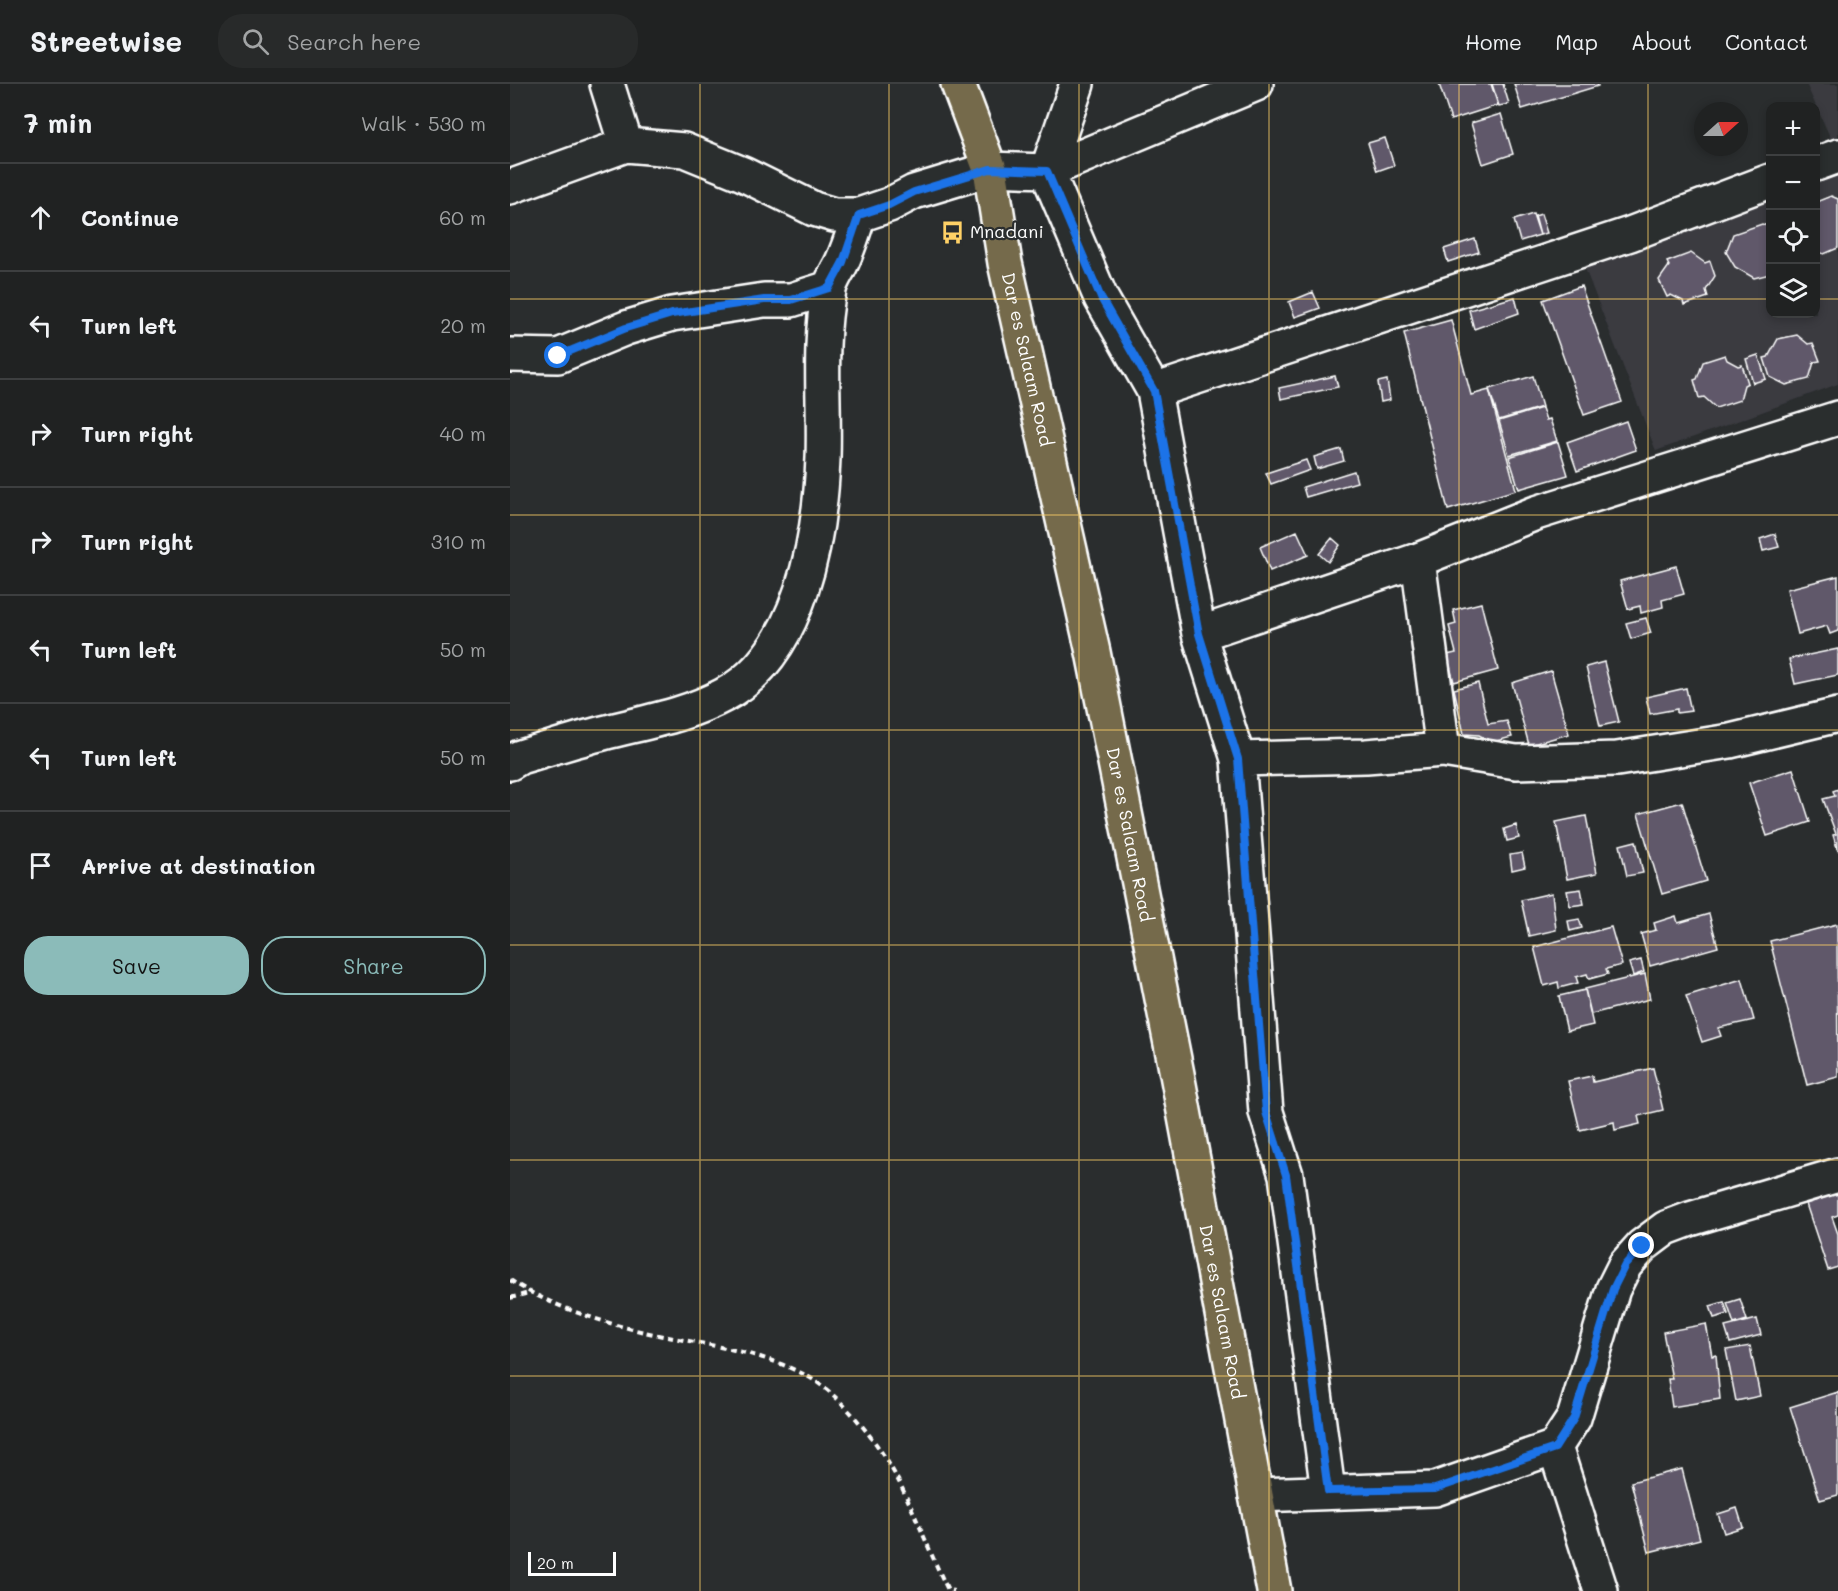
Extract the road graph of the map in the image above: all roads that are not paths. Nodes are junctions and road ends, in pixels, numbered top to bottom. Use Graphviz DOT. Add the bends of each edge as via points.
graph roads {
  1 [pos="607,84"];
  2 [pos="958,84"];
  3 [pos="1077,84"];
  4 [pos="1256,84"];
  5 [pos="626,145"];
  6 [pos="1838,156"];
  7 [pos="1820,162"];
  8 [pos="990,169"];
  9 [pos="1047,171"];
  10 [pos="1766,183"];
  11 [pos="510,187"];
  12 [pos="859,215"];
  13 [pos="829,288"];
  14 [pos="510,355"];
  15 [pos="1154,391"];
  16 [pos="1838,418"];
  17 [pos="1418,560"];
  18 [pos="1199,634"];
  19 [pos="1838,715"];
  20 [pos="1443,750"];
  21 [pos="1238,759"];
  22 [pos="510,763"];
  23 [pos="1838,1176"];
  24 [pos="1555,1448"];
  25 [pos="1328,1491"];
  26 [pos="1256,1495"];
  27 [pos="1274,1591"];
  28 [pos="1601,1591"];
  1 -- 5 [label="street"];
  2 -- 8 [label="highway, Dar es Salaam Road"];
  3 -- 9 [label="street"];
  4 -- 9 [label="street"];
  5 -- 11 [label="street"];
  5 -- 12 [label="street" via="684,150 814,209 834,215"];
  6 -- 7 [label="street"];
  8 -- 9 [label="street"];
  8 -- 12 [label="street" via="914,192"];
  8 -- 26 [label="highway, Dar es Salaam Road" via="1005,263 1093,652"];
  9 -- 15 [label="street" via="1101,298"];
  10 -- 15 [label="street" via="1630,234"];
  12 -- 13 [label="street" via="843,262"];
  13 -- 14 [label="street" via="791,300 764,300 672,314 558,356"];
  13 -- 22 [label="street" via="821,367 823,459 816,533 793,613 765,663 726,694 702,706"];
  15 -- 18 [label="street"];
  16 -- 17 [label="street" via="1536,513"];
  17 -- 18 [label="street"];
  17 -- 20 [label="street"];
  18 -- 21 [label="street"];
  19 -- 20 [label="street" via="1730,741 1617,759 1516,762"];
  20 -- 21 [label="street"];
  21 -- 25 [label="street" via="1266,1112 1286,1175"];
  23 -- 24 [label="street" via="1682,1222 1666,1228 1642,1246 1625,1265 1613,1289 1574,1418"];
  24 -- 25 [label="street" via="1435,1489"];
  24 -- 28 [label="street"];
  25 -- 26 [label="street"];
  26 -- 27 [label="highway, Dar es Salaam Road"];
}
